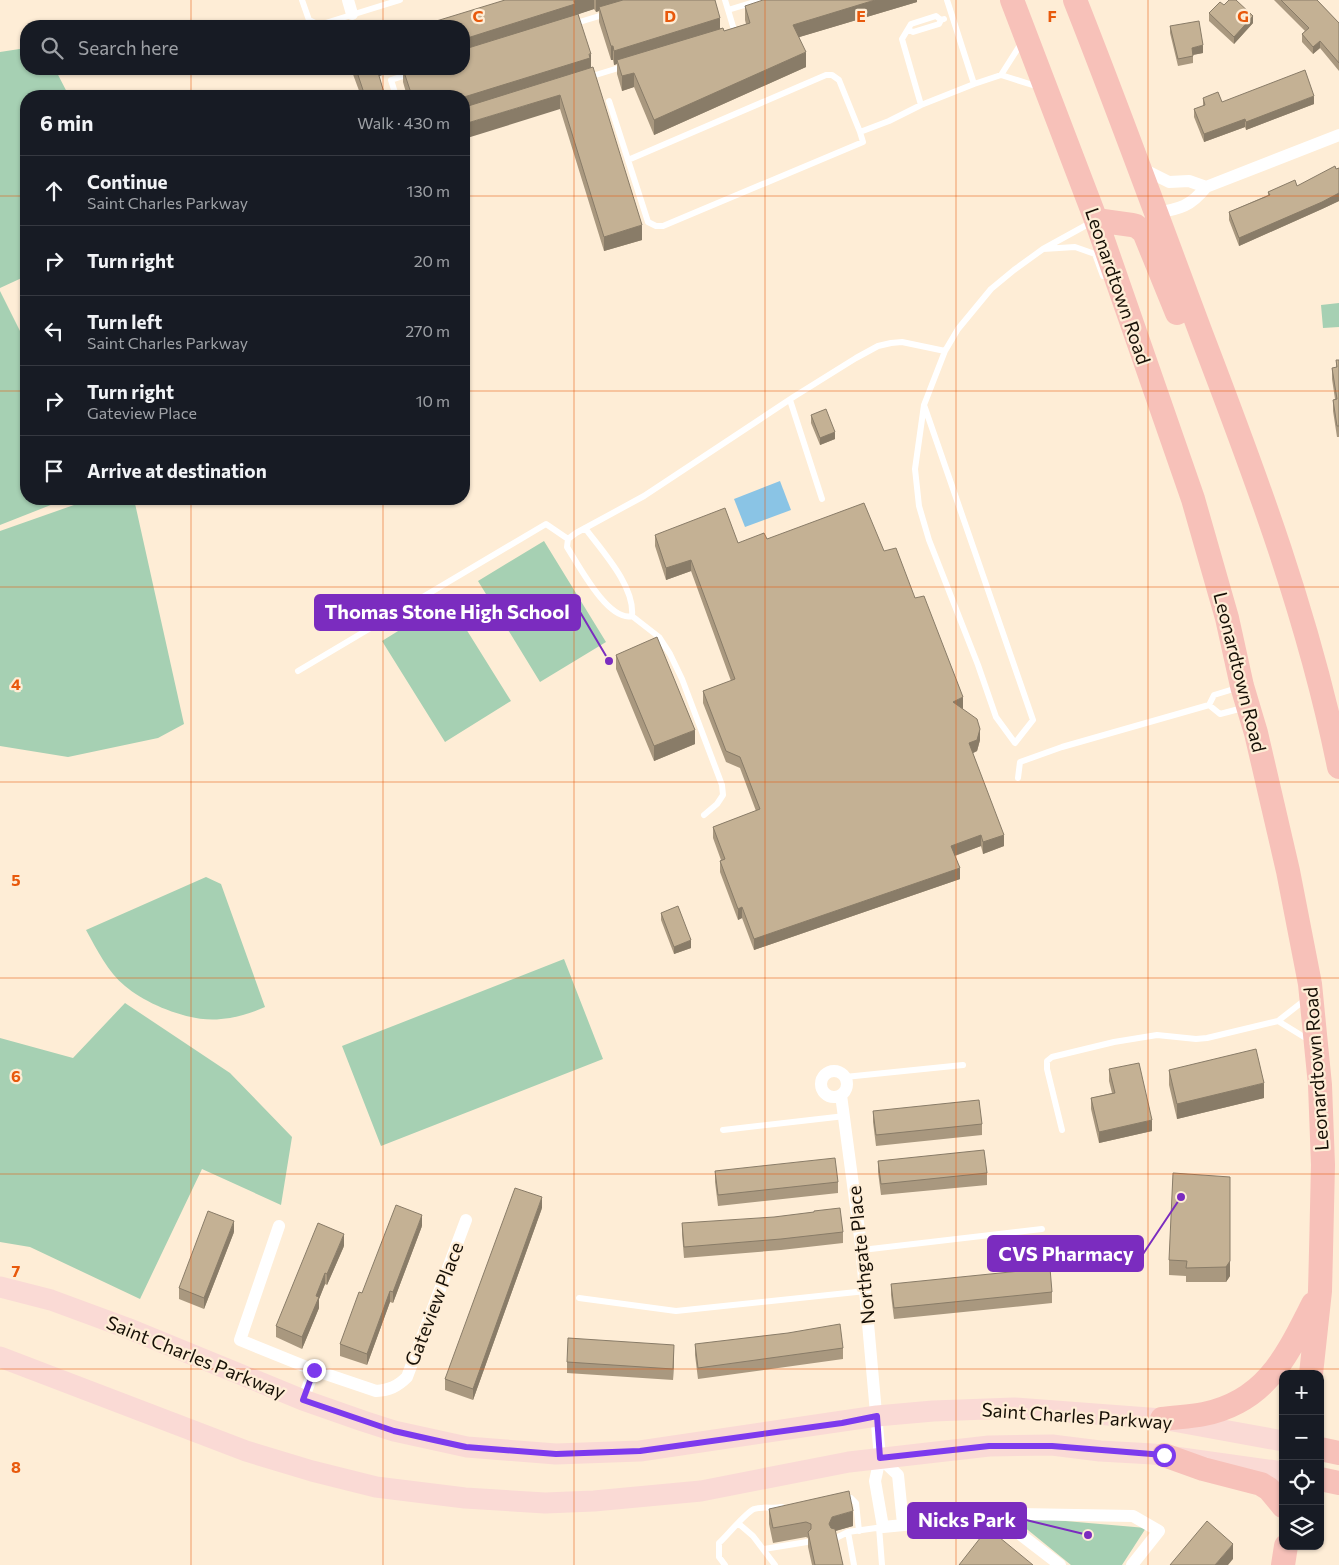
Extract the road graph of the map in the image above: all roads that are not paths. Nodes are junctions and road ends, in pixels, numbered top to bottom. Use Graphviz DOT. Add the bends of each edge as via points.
graph roads {
  1 [pos="302,0"];
  2 [pos="348,0"];
  3 [pos="400,0"];
  4 [pos="725,0"];
  5 [pos="761,0"];
  6 [pos="946,0"];
  7 [pos="1012,0"];
  8 [pos="1075,0"];
  9 [pos="728,10"];
  10 [pos="615,12"];
  11 [pos="352,14"];
  12 [pos="952,17"];
  13 [pos="309,20"];
  14 [pos="332,20"];
  15 [pos="568,26"];
  16 [pos="726,36"];
  17 [pos="1026,36"];
  18 [pos="632,64"];
  19 [pos="408,75"];
  20 [pos="1001,75"];
  21 [pos="585,78"];
  22 [pos="974,84"];
  23 [pos="394,90"];
  24 [pos="1048,97"];
  25 [pos="609,101"];
  26 [pos="921,105"];
  27 [pos="860,132"];
  28 [pos="1339,135"];
  29 [pos="628,160"];
  30 [pos="1140,167"];
  31 [pos="1206,187"];
  32 [pos="1156,214"];
  33 [pos="1096,220"];
  34 [pos="1043,249"];
  35 [pos="1105,281"];
  36 [pos="945,351"];
  37 [pos="1139,371"];
  38 [pos="1156,394"];
  39 [pos="1226,397"];
  40 [pos="790,400"];
  41 [pos="924,405"];
  42 [pos="822,499"];
  43 [pos="585,528"];
  44 [pos="568,539"];
  45 [pos="632,616"];
  46 [pos="298,671"];
  47 [pos="1245,696"];
  48 [pos="1209,705"];
  49 [pos="1339,767"];
  50 [pos="1018,778"];
  51 [pos="704,815"];
  52 [pos="1311,995"];
  53 [pos="1278,1021"];
  54 [pos="1316,1044"];
  55 [pos="963,1065"];
  56 [pos="845,1077"];
  57 [pos="841,1095"];
  58 [pos="845,1116"];
  59 [pos="722,1130"];
  60 [pos="1062,1130"];
  61 [pos="466,1220"];
  62 [pos="279,1226"];
  63 [pos="1042,1229"];
  64 [pos="862,1250"];
  65 [pos="0,1287"];
  66 [pos="866,1291"];
  67 [pos="1320,1291"];
  68 [pos="579,1298"];
  69 [pos="0,1357"];
  70 [pos="314,1370"];
  71 [pos="1311,1370"];
  72 [pos="303,1400"];
  73 [pos="877,1416"];
  74 [pos="1162,1419"];
  75 [pos="1279,1440"];
  76 [pos="1324,1450"];
  77 [pos="1339,1453"];
  78 [pos="1164,1455"];
  79 [pos="880,1458"];
  80 [pos="1279,1471"];
  81 [pos="1324,1480"];
  82 [pos="1339,1483"];
  83 [pos="834,1496"];
  84 [pos="793,1504"];
  85 [pos="1282,1505"];
  86 [pos="1009,1515"];
  87 [pos="738,1524"];
  88 [pos="903,1524"];
  89 [pos="881,1527"];
  90 [pos="859,1531"];
  91 [pos="848,1532"];
  92 [pos="834,1539"];
  93 [pos="807,1542"];
  94 [pos="764,1549"];
  95 [pos="1286,1550"];
  96 [pos="725,1565"];
  97 [pos="776,1565"];
  98 [pos="854,1565"];
  99 [pos="882,1565"];
  100 [pos="1060,1565"];
  101 [pos="1132,1565"];
  102 [pos="1284,1565"];
  1 -- 13 [label="lane"];
  2 -- 11 [label="street"];
  3 -- 11 [label="lane"];
  4 -- 9 [label="lane"];
  5 -- 9 [label="lane"];
  6 -- 12 [label="lane"];
  7 -- 17 [label="highway, Leonardtown Road"];
  8 -- 30 [label="highway"];
  9 -- 16 [label="lane" via="735,33"];
  10 -- 15 [label="lane"];
  11 -- 14 [label="lane"];
  12 -- 22 [label="lane"];
  12 -- 26 [label="lane" via="941,20 936,16 911,24 902,39"];
  17 -- 20 [label="lane"];
  17 -- 24 [label="highway, Leonardtown Road"];
  18 -- 21 [label="lane"];
  19 -- 23 [label="lane" via="391,80"];
  20 -- 22 [label="lane"];
  20 -- 24 [label="lane"];
  22 -- 26 [label="lane"];
  24 -- 32 [label="highway" via="1080,142 1097,190 1110,206"];
  24 -- 33 [label="highway, Leonardtown Road"];
  25 -- 29 [label="lane"];
  26 -- 27 [label="lane"];
  27 -- 29 [label="lane" via="839,80 826,75"];
  27 -- 29 [label="lane" via="863,142 663,226 648,222"];
  28 -- 31 [label="street"];
  30 -- 31 [label="street" via="1169,182 1189,181"];
  30 -- 32 [label="highway"];
  31 -- 32 [label="street" via="1190,203 1177,210"];
  32 -- 39 [label="highway"];
  33 -- 34 [label="lane"];
  33 -- 38 [label="highway, Leonardtown Road"];
  33 -- 39 [label="highway" via="1136,226 1144,232 1200,372"];
  34 -- 35 [label="lane" via="1075,247 1095,254"];
  34 -- 36 [label="lane" via="991,289 958,329"];
  36 -- 40 [label="lane" via="902,342 878,346"];
  36 -- 41 [label="lane"];
  37 -- 38 [label="lane"];
  38 -- 47 [label="highway, Leonardtown Road" via="1193,499 1227,618"];
  39 -- 49 [label="highway" via="1269,514 1306,630"];
  40 -- 42 [label="lane"];
  40 -- 43 [label="lane" via="644,496"];
  41 -- 41 [label="lane" via="915,469 919,506 996,717 1015,743 1033,720"];
  43 -- 44 [label="lane"];
  43 -- 45 [label="lane" via="624,584 631,601"];
  44 -- 45 [label="lane" via="567,547 607,606 620,615"];
  44 -- 46 [label="lane" via="546,524"];
  45 -- 51 [label="lane" via="660,637 670,654 722,785 723,795"];
  47 -- 48 [label="lane" via="1214,695"];
  47 -- 48 [label="lane" via="1220,714"];
  47 -- 52 [label="highway, Leonardtown Road" via="1288,871"];
  48 -- 50 [label="lane" via="1020,762"];
  52 -- 53 [label="lane"];
  52 -- 54 [label="highway, Leonardtown Road"];
  53 -- 54 [label="lane"];
  53 -- 60 [label="lane" via="1207,1038 1156,1035 1052,1057 1047,1061 1047,1069"];
  54 -- 67 [label="highway, Leonardtown Road" via="1323,1164"];
  55 -- 56 [label="lane"];
  56 -- 57 [label="street" via="846,1091"];
  56 -- 57 [label="street" via="835,1071 827,1072 821,1079 820,1088 826,1095 834,1098"];
  57 -- 58 [label="street, Northgate Place"];
  58 -- 59 [label="lane"];
  58 -- 64 [label="street, Northgate Place"];
  61 -- 70 [label="street, Gateview Place" via="407,1377 401,1383 376,1391"];
  62 -- 70 [label="street" via="240,1340"];
  63 -- 64 [label="lane"];
  64 -- 66 [label="street, Northgate Place"];
  65 -- 72 [label="main road, Saint Charles Parkway" via="76,1309"];
  66 -- 68 [label="lane" via="676,1311"];
  66 -- 73 [label="street, Northgate Place"];
  67 -- 71 [label="highway, Leonardtown Road"];
  67 -- 74 [label="highway" via="1289,1352 1255,1390 1224,1408"];
  69 -- 79 [label="main road, Saint Charles Parkway" via="246,1451 312,1471 413,1493 545,1503 594,1500 701,1491"];
  70 -- 72 [label="street"];
  72 -- 73 [label="main road, Saint Charles Parkway" via="394,1431 466,1447 556,1454 640,1451"];
  73 -- 74 [label="main road, Saint Charles Parkway" via="1014,1408"];
  73 -- 79 [label="street, Northgate Place"];
  74 -- 75 [label="main road, Saint Charles Parkway"];
  76 -- 77 [label="highway"];
  78 -- 79 [label="main road, Saint Charles Parkway" via="1052,1446 989,1446"];
  78 -- 80 [label="main road, Saint Charles Parkway"];
  78 -- 85 [label="highway" via="1260,1484 1269,1489"];
  79 -- 88 [label="street" via="898,1475"];
  79 -- 89 [label="street, Northgate Place" via="875,1481"];
  81 -- 82 [label="highway"];
  83 -- 90 [label="lane" via="841,1494 856,1503"];
  84 -- 87 [label="lane" via="753,1510 746,1513"];
  86 -- 88 [label="street"];
  86 -- 100 [label="street" via="1021,1535"];
  86 -- 101 [label="street" via="1133,1516 1159,1531"];
  87 -- 94 [label="lane"];
  87 -- 96 [label="lane" via="719,1544 719,1557"];
  88 -- 89 [label="street"];
  89 -- 90 [label="lane"];
  89 -- 99 [label="lane"];
  90 -- 91 [label="lane"];
  91 -- 92 [label="lane"];
  91 -- 98 [label="lane"];
  93 -- 94 [label="lane"];
  94 -- 97 [label="lane"];
  95 -- 102 [label="highway"];
}
